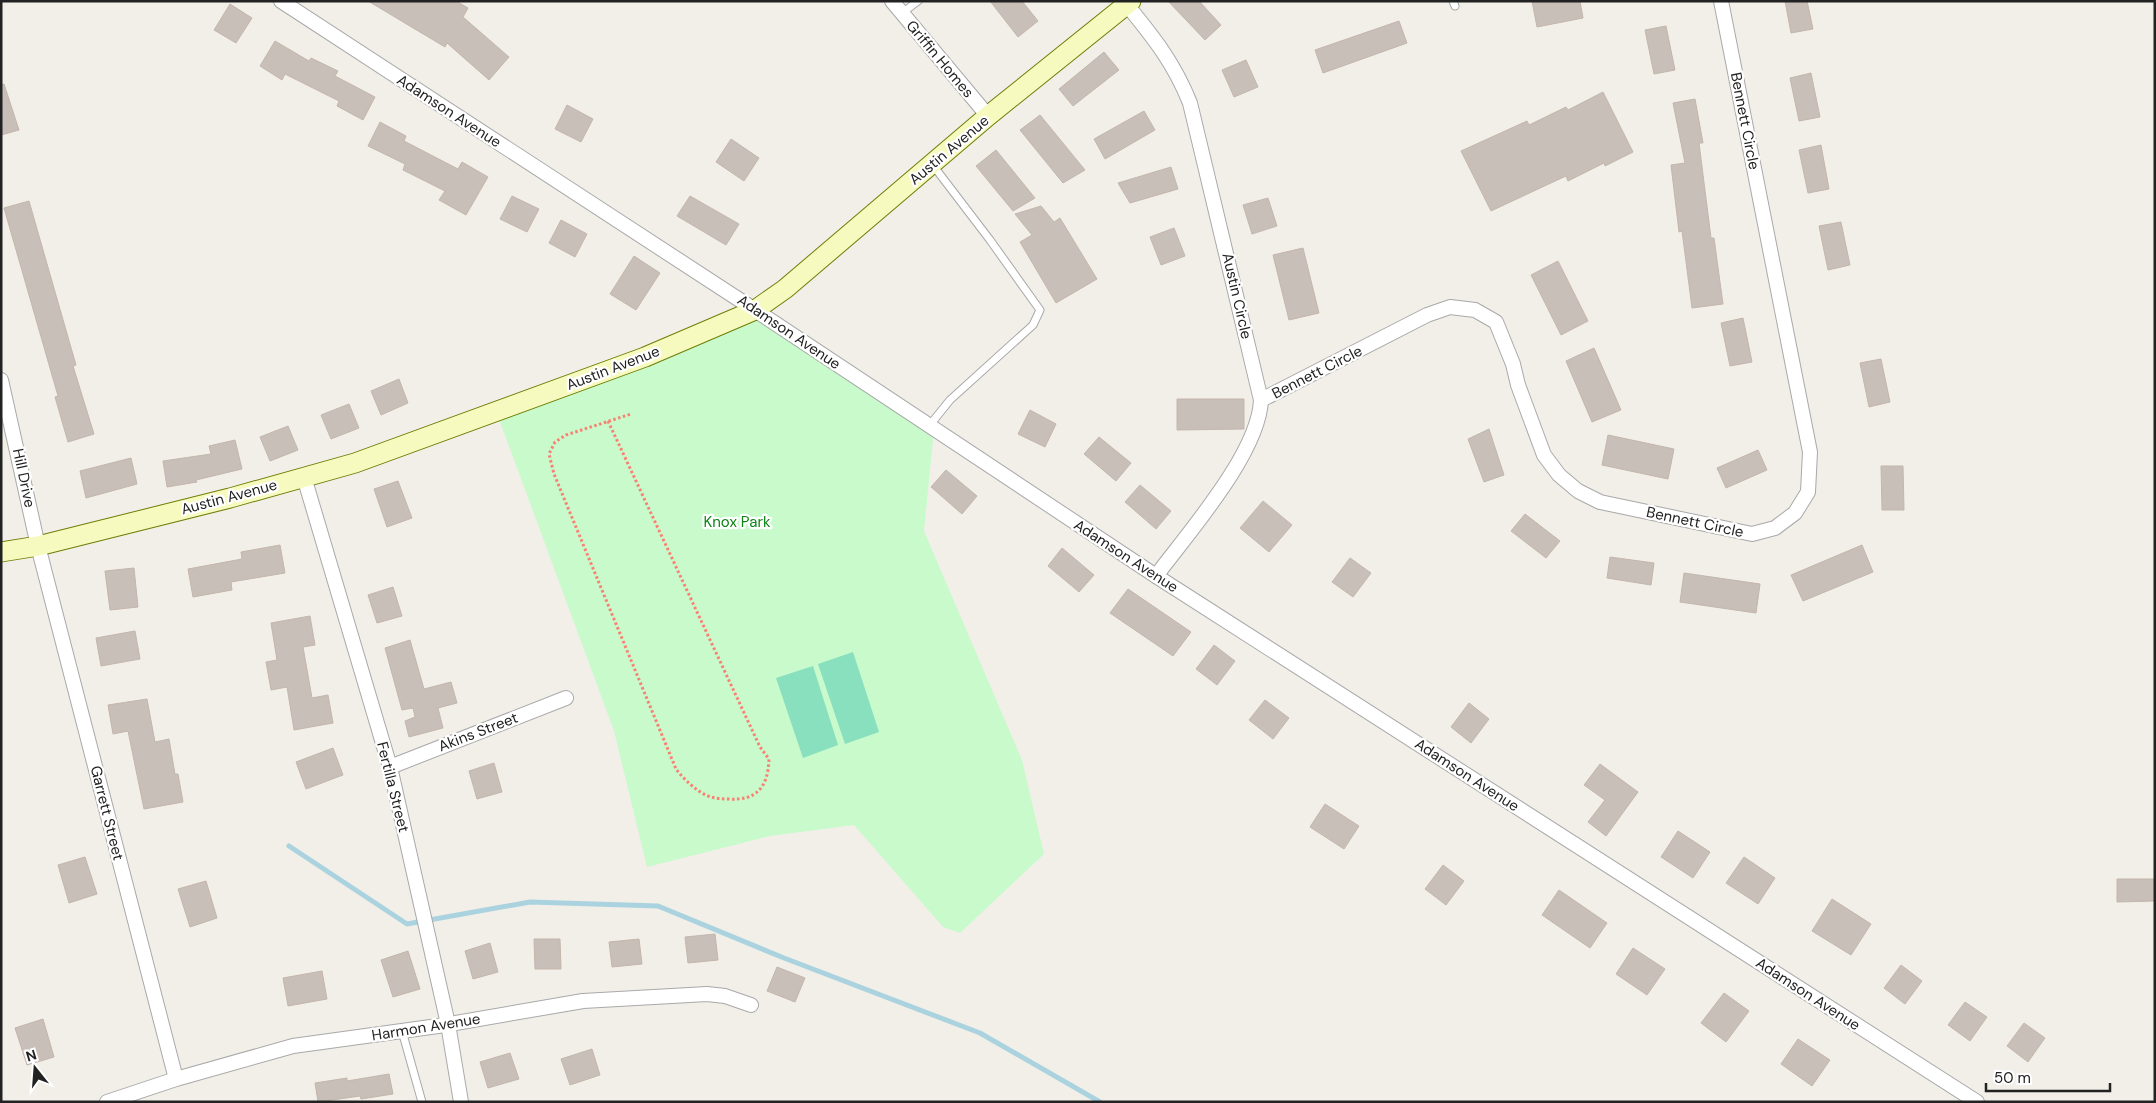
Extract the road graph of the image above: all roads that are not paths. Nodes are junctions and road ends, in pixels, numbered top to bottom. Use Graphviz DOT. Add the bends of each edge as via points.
graph roads {
  1 [pos="281,1"];
  2 [pos="918,1"];
  3 [pos="1721,1"];
  4 [pos="1129,3"];
  5 [pos="895,5"];
  6 [pos="988,116"];
  7 [pos="932,164"];
  8 [pos="755,310"];
  9 [pos="1,380"];
  10 [pos="4,400"];
  11 [pos="1262,400"];
  12 [pos="930,426"];
  13 [pos="304,477"];
  14 [pos="38,546"];
  15 [pos="1,552"];
  16 [pos="1156,576"];
  17 [pos="566,698"];
  18 [pos="390,767"];
  19 [pos="750,1005"];
  20 [pos="448,1024"];
  21 [pos="402,1031"];
  22 [pos="176,1079"];
  23 [pos="107,1102"];
  24 [pos="422,1102"];
  25 [pos="461,1102"];
  26 [pos="1977,1102"];
  1 -- 8 [label="street, Adamson Avenue"];
  2 -- 5 [label="lane"];
  3 -- 11 [label="street, Bennett Circle" via="1810,452 1808,492 1795,513 1776,528 1752,534 1600,502 1578,491 1559,475 1544,455 1496,322 1475,310 1450,307 1427,315"];
  4 -- 6 [label="street, Austin Avenue"];
  4 -- 11 [label="street, Austin Circle" via="1160,45 1181,80 1190,104"];
  5 -- 6 [label="street, Griffin Homes"];
  6 -- 7 [label="street, Austin Avenue"];
  7 -- 8 [label="street, Austin Avenue" via="785,289"];
  7 -- 12 [label="lane" via="1040,310 1032,325 950,400"];
  8 -- 12 [label="street, Adamson Avenue"];
  8 -- 13 [label="street, Austin Avenue" via="645,358 355,463"];
  9 -- 10 [label="street, Hill Drive"];
  10 -- 14 [label="street, Hill Drive"];
  11 -- 16 [label="street, Austin Circle" via="1261,412 1237,468"];
  12 -- 16 [label="street, Adamson Avenue"];
  13 -- 14 [label="street, Austin Avenue"];
  13 -- 18 [label="street, Fertilla Street"];
  14 -- 15 [label="street, Austin Avenue"];
  14 -- 22 [label="street, Garrett Street"];
  16 -- 26 [label="street, Adamson Avenue"];
  17 -- 18 [label="street, Akins Street"];
  18 -- 20 [label="street, Fertilla Street"];
  19 -- 20 [label="street, Harmon Avenue" via="726,996 707,994 584,1001"];
  20 -- 21 [label="street, Harmon Avenue"];
  20 -- 25 [label="street, Fertilla Street"];
  21 -- 22 [label="street, Harmon Avenue" via="293,1046"];
  21 -- 24 [label="lane"];
  22 -- 23 [label="street, Harmon Avenue"];
}
